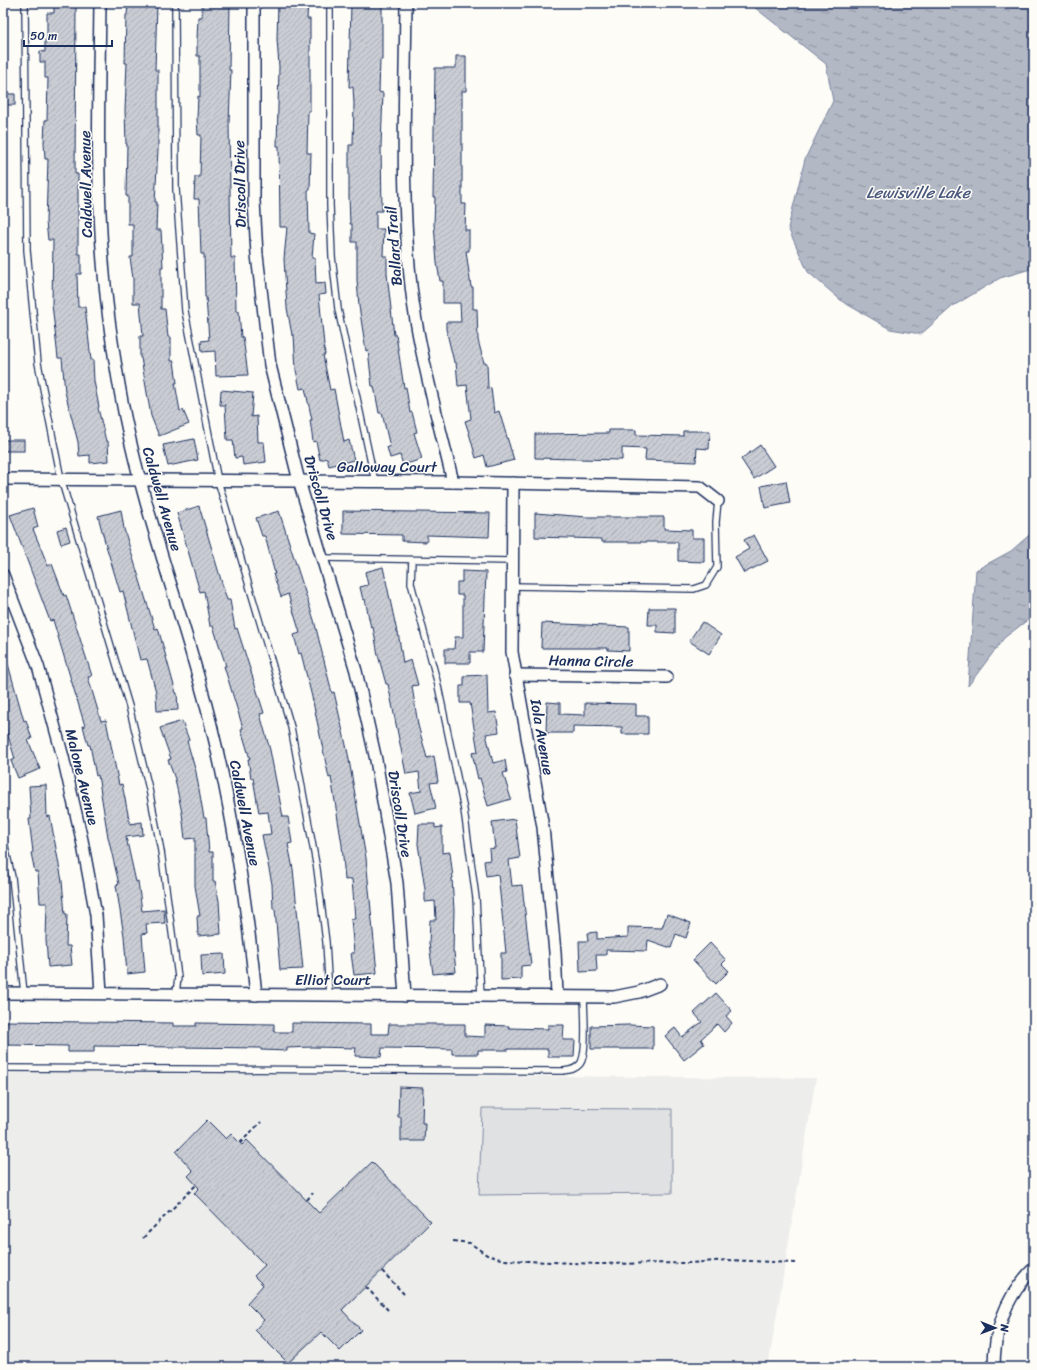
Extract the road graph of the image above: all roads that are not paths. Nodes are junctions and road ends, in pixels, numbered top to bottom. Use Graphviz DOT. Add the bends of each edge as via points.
graph roads {
  1 [pos="25,3"];
  2 [pos="100,3"];
  3 [pos="175,3"];
  4 [pos="254,3"];
  5 [pos="330,3"];
  6 [pos="406,3"];
  7 [pos="3,479"];
  8 [pos="61,479"];
  9 [pos="140,480"];
  10 [pos="218,481"];
  11 [pos="299,481"];
  12 [pos="375,482"];
  13 [pos="453,482"];
  14 [pos="513,483"];
  15 [pos="718,501"];
  16 [pos="323,558"];
  17 [pos="412,560"];
  18 [pos="512,561"];
  19 [pos="3,575"];
  20 [pos="511,586"];
  21 [pos="515,675"];
  22 [pos="667,677"];
  23 [pos="3,838"];
  24 [pos="660,984"];
  25 [pos="3,993"];
  26 [pos="24,993"];
  27 [pos="101,993"];
  28 [pos="176,994"];
  29 [pos="256,994"];
  30 [pos="329,995"];
  31 [pos="557,995"];
  32 [pos="405,996"];
  33 [pos="481,996"];
  34 [pos="584,996"];
  35 [pos="3,1068"];
  36 [pos="1034,1268"];
  37 [pos="994,1367"];
  1 -- 8 [label="lane" via="27,250 38,363"];
  2 -- 9 [label="street, Caldwell Avenue" via="99,118 103,260 111,339 125,418"];
  3 -- 10 [label="lane" via="176,189 185,311"];
  4 -- 11 [label="street, Driscoll Drive" via="254,201 258,262 270,365"];
  5 -- 12 [label="lane" via="332,256 338,309"];
  6 -- 13 [label="street, Ballard Trail" via="406,185 413,302 424,364"];
  7 -- 8 [label="street, Galloway Court"];
  8 -- 9 [label="street, Galloway Court"];
  8 -- 28 [label="lane" via="129,706 149,788 161,851 178,977"];
  9 -- 10 [label="street, Galloway Court"];
  9 -- 29 [label="street, Caldwell Avenue" via="198,678 228,796 248,917"];
  10 -- 11 [label="street, Galloway Court"];
  10 -- 30 [label="lane" via="291,727 318,869"];
  11 -- 12 [label="street, Galloway Court"];
  11 -- 16 [label="street, Driscoll Drive"];
  12 -- 13 [label="street, Galloway Court"];
  13 -- 14 [label="street, Galloway Court"];
  14 -- 15 [label="street, Galloway Court" via="700,487"];
  14 -- 18 [label="street, Iola Avenue"];
  15 -- 20 [label="lane" via="716,567 706,585 694,589"];
  16 -- 17 [label="lane"];
  16 -- 32 [label="street, Driscoll Drive" via="356,670 376,760 397,883"];
  17 -- 18 [label="lane"];
  17 -- 33 [label="lane" via="411,583 437,681 464,810 476,898"];
  18 -- 20 [label="street, Iola Avenue"];
  19 -- 27 [label="street, Malone Avenue" via="38,666 63,757 96,915"];
  20 -- 21 [label="street, Iola Avenue"];
  21 -- 22 [label="street, Hanna Circle"];
  21 -- 31 [label="street, Iola Avenue" via="543,827"];
  23 -- 26 [label="lane" via="12,877"];
  24 -- 34 [label="street, Elliot Court" via="639,992 614,996"];
  25 -- 26 [label="street, Elliot Court"];
  26 -- 27 [label="street, Elliot Court"];
  27 -- 28 [label="street, Elliot Court"];
  28 -- 29 [label="street, Elliot Court"];
  29 -- 30 [label="street, Elliot Court"];
  30 -- 32 [label="street, Elliot Court"];
  31 -- 33 [label="street, Elliot Court"];
  31 -- 34 [label="street, Elliot Court"];
  32 -- 33 [label="street, Elliot Court"];
  34 -- 35 [label="lane" via="583,1054 580,1064 575,1069 563,1071"];
  36 -- 37 [label="street" via="1012,1294 1001,1317 994,1352"];
}
